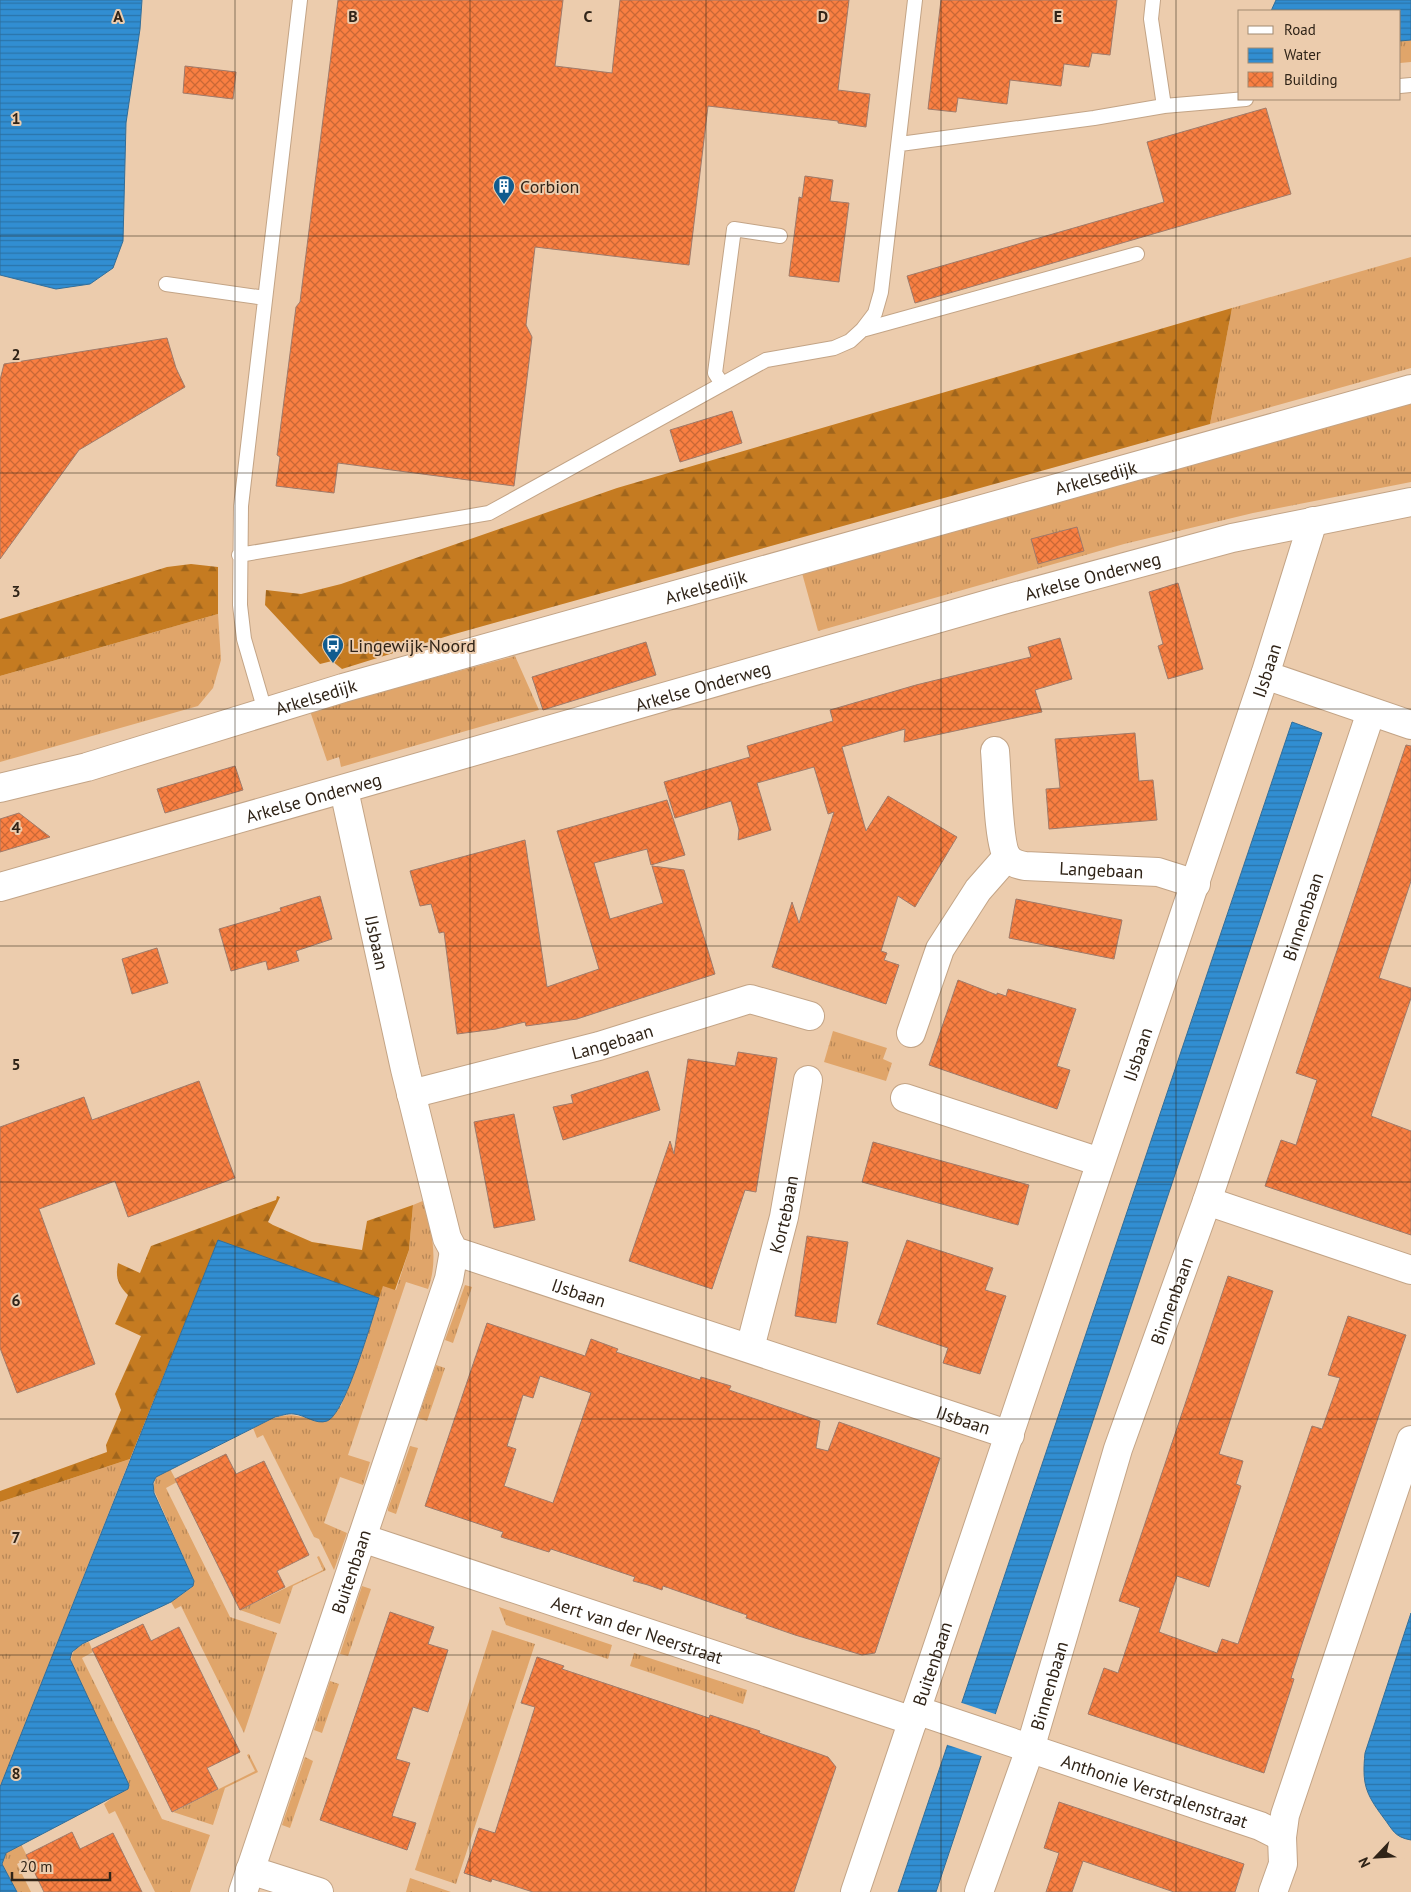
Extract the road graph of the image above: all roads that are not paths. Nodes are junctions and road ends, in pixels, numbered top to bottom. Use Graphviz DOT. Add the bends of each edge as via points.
graph roads {
  1 [pos="300,0"];
  2 [pos="915,0"];
  3 [pos="1153,0"];
  4 [pos="1238,100"];
  5 [pos="1164,106"];
  6 [pos="900,144"];
  7 [pos="780,236"];
  8 [pos="1137,254"];
  9 [pos="166,284"];
  10 [pos="265,298"];
  11 [pos="862,330"];
  12 [pos="722,384"];
  13 [pos="1411,389"];
  14 [pos="1411,502"];
  15 [pos="1313,521"];
  16 [pos="239,555"];
  17 [pos="1265,675"];
  18 [pos="265,711"];
  19 [pos="1370,712"];
  20 [pos="1411,725"];
  21 [pos="995,751"];
  22 [pos="0,788"];
  23 [pos="344,790"];
  24 [pos="1007,857"];
  25 [pos="1196,884"];
  26 [pos="0,887"];
  27 [pos="810,1016"];
  28 [pos="911,1033"];
  29 [pos="808,1080"];
  30 [pos="411,1094"];
  31 [pos="905,1098"];
  32 [pos="1100,1162"];
  33 [pos="1207,1201"];
  34 [pos="454,1251"];
  35 [pos="1411,1270"];
  36 [pos="750,1348"];
  37 [pos="1010,1435"];
  38 [pos="1411,1440"];
  39 [pos="362,1538"];
  40 [pos="915,1716"];
  41 [pos="1000,1737"];
  42 [pos="1030,1748"];
  43 [pos="1282,1838"];
  44 [pos="246,1881"];
  45 [pos="319,1892"];
  46 [pos="856,1892"];
  47 [pos="979,1892"];
  48 [pos="1273,1892"];
  1 -- 10 [label="lane"];
  2 -- 6 [label="lane"];
  3 -- 5 [label="lane" via="1151,19"];
  4 -- 5 [label="lane"];
  5 -- 6 [label="lane"];
  6 -- 11 [label="lane" via="881,292 875,313"];
  7 -- 12 [label="lane" via="734,229 715,372"];
  8 -- 11 [label="lane"];
  9 -- 10 [label="lane"];
  10 -- 16 [label="lane" via="241,506"];
  11 -- 12 [label="lane" via="850,341 834,348 766,360"];
  12 -- 16 [label="lane" via="488,513"];
  13 -- 18 [label="street, Arkelsedijk"];
  14 -- 15 [label="street, Arkelse Onderweg"];
  15 -- 17 [label="street, IJsbaan"];
  15 -- 23 [label="street, Arkelse Onderweg" via="1232,538 999,601"];
  16 -- 18 [label="lane" via="244,640"];
  17 -- 19 [label="street"];
  17 -- 25 [label="street, IJsbaan"];
  18 -- 22 [label="street, Arkelsedijk" via="87,767"];
  19 -- 20 [label="street"];
  19 -- 33 [label="street, Binnenbaan"];
  21 -- 24 [label="street" via="1002,839"];
  23 -- 26 [label="street, Arkelse Onderweg"];
  23 -- 30 [label="street, IJsbaan"];
  24 -- 25 [label="street, Langebaan" via="1025,866 1158,872"];
  24 -- 28 [label="street" via="978,890 944,942"];
  25 -- 32 [label="street, IJsbaan"];
  27 -- 30 [label="street, Langebaan" via="750,999 599,1046"];
  29 -- 36 [label="street, Kortebaan" via="784,1216"];
  30 -- 34 [label="street, IJsbaan" via="447,1238"];
  31 -- 32 [label="street"];
  32 -- 37 [label="street, IJsbaan"];
  33 -- 35 [label="street"];
  33 -- 42 [label="street, Binnenbaan" via="1118,1449"];
  34 -- 36 [label="street, IJsbaan"];
  34 -- 39 [label="street, Buitenbaan" via="449,1279"];
  36 -- 37 [label="street, IJsbaan"];
  37 -- 40 [label="street, Buitenbaan"];
  38 -- 43 [label="street" via="1287,1807"];
  39 -- 40 [label="street, Aert van der Neerstraat"];
  39 -- 44 [label="street, Buitenbaan"];
  40 -- 41 [label="street, Aert van der Neerstraat" via="944,1718"];
  40 -- 46 [label="street, Buitenbaan"];
  41 -- 42 [label="street, Anthonie Verstralenstraat"];
  42 -- 43 [label="street, Anthonie Verstralenstraat" via="1260,1826"];
  42 -- 47 [label="street, Binnenbaan"];
  43 -- 48 [label="street" via="1283,1864"];
  44 -- 45 [label="street"];
}
